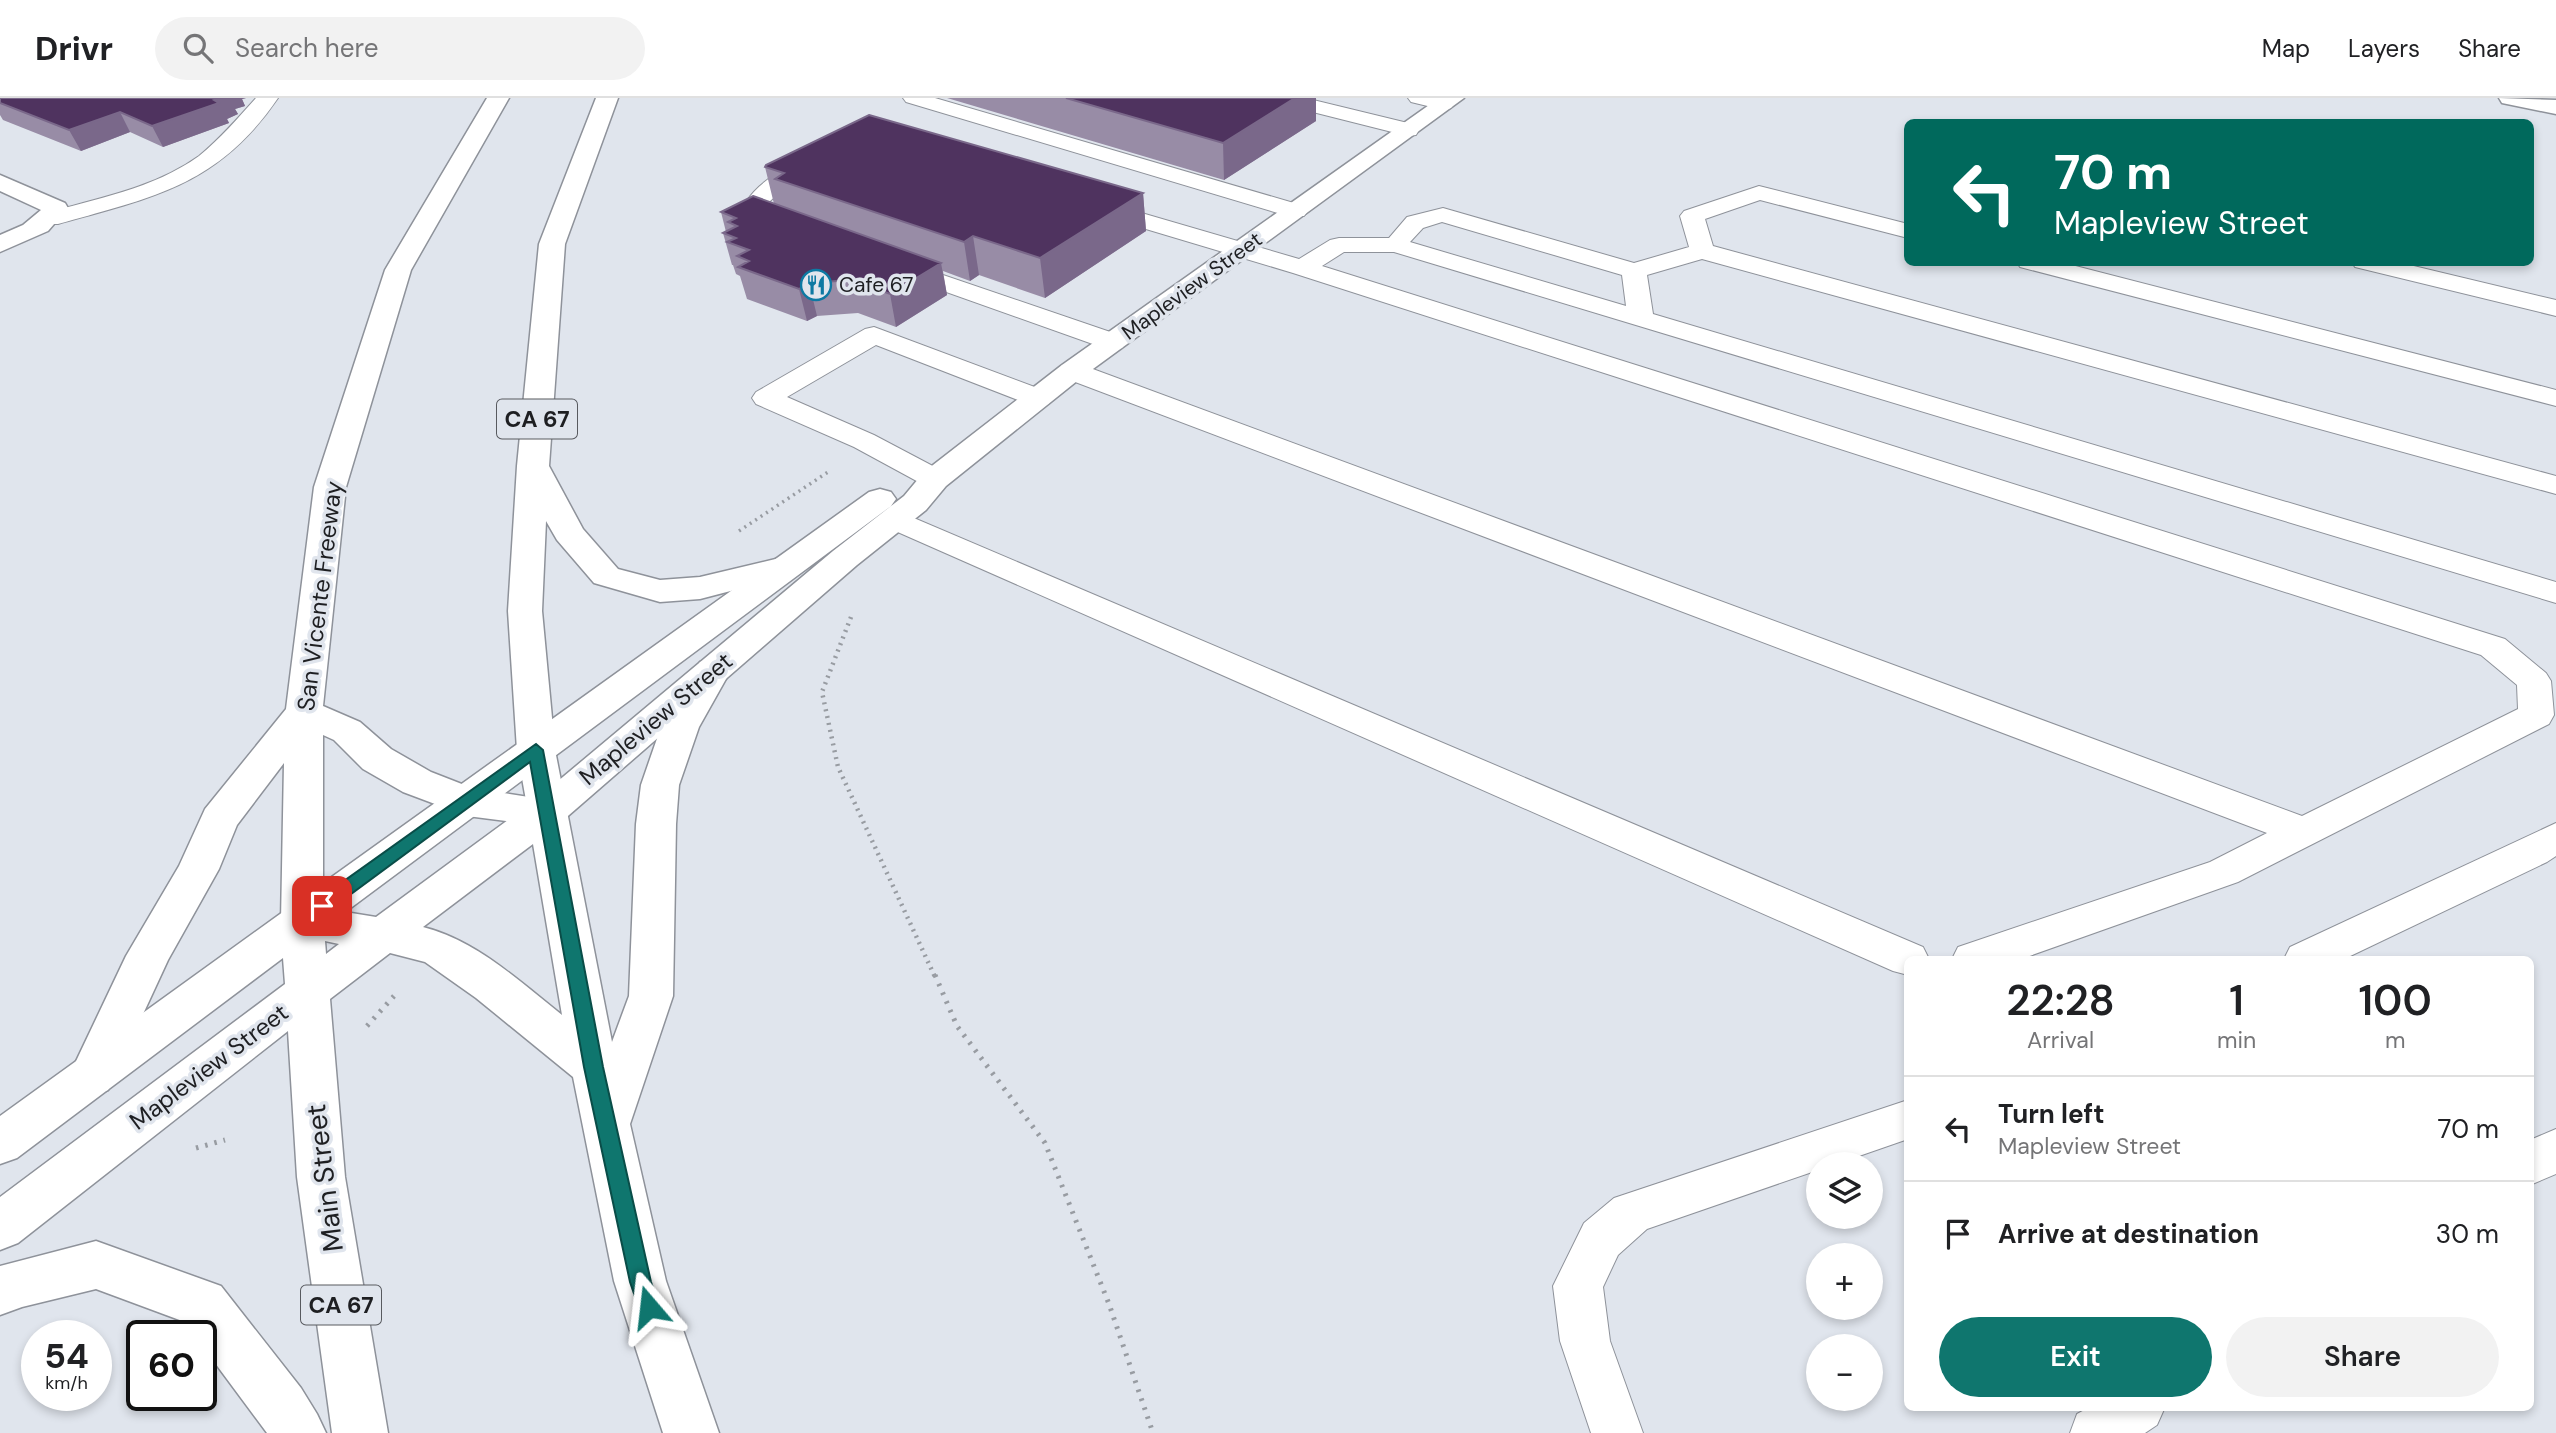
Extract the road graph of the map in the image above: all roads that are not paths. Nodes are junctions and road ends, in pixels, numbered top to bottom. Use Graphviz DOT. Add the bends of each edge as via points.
graph roads {
  1 [pos="268,98"];
  2 [pos="498,98"];
  3 [pos="607,98"];
  4 [pos="913,98"];
  5 [pos="1280,98"];
  6 [pos="1418,98"];
  7 [pos="2510,98"];
  8 [pos="1448,101"];
  9 [pos="2556,107"];
  10 [pos="1408,130"];
  11 [pos="832,156"];
  12 [pos="0,182"];
  13 [pos="1073,200"];
  14 [pos="1296,211"];
  15 [pos="50,219"];
  16 [pos="1904,230"];
  17 [pos="814,237"];
  18 [pos="0,244"];
  19 [pos="1396,245"];
  20 [pos="1242,250"];
  21 [pos="1702,251"];
  22 [pos="879,260"];
  23 [pos="2044,266"];
  24 [pos="2381,266"];
  25 [pos="1302,268"];
  26 [pos="1633,271"];
  27 [pos="2556,308"];
  28 [pos="1641,318"];
  29 [pos="1113,342"];
  30 [pos="1072,371"];
  31 [pos="1038,398"];
  32 [pos="2556,398"];
  33 [pos="533,466"];
  34 [pos="935,479"];
  35 [pos="2556,485"];
  36 [pos="895,519"];
  37 [pos="788,566"];
  38 [pos="2556,593"];
  39 [pos="713,670"];
  40 [pos="304,712"];
  41 [pos="536,750"];
  42 [pos="467,802"];
  43 [pos="547,811"];
  44 [pos="2304,832"];
  45 [pos="2556,837"];
  46 [pos="302,921"];
  47 [pos="385,935"];
  48 [pos="1982,956"];
  49 [pos="2311,956"];
  50 [pos="1904,958"];
  51 [pos="307,992"];
  52 [pos="594,1067"];
  53 [pos="92,1076"];
  54 [pos="1904,1120"];
  55 [pos="607,1123"];
  56 [pos="10,1132"];
  57 [pos="2556,1149"];
  58 [pos="2534,1163"];
  59 [pos="0,1227"];
  60 [pos="0,1290"];
  61 [pos="2132,1411"];
  62 [pos="298,1433"];
  63 [pos="360,1433"];
  64 [pos="691,1433"];
  65 [pos="1616,1433"];
  66 [pos="2096,1433"];
  1 -- 15 [label="lane" via="207,161 188,172 156,187"];
  2 -- 40 [label="main road, San Vicente Freeway / CA 67" via="398,270 330,487"];
  3 -- 33 [label="main road, CA 67" via="552,244"];
  4 -- 14 [label="lane"];
  5 -- 10 [label="lane"];
  6 -- 8 [label="lane"];
  7 -- 9 [label="main road"];
  8 -- 10 [label="main road, Mapleview Street"];
  10 -- 14 [label="main road, Mapleview Street"];
  11 -- 17 [label="lane" via="764,190 758,199 763,217"];
  12 -- 15 [label="main road" via="56,208"];
  13 -- 20 [label="lane"];
  14 -- 20 [label="main road, Mapleview Street"];
  15 -- 18 [label="main road"];
  16 -- 21 [label="lane" via="1759,193 1692,216"];
  19 -- 25 [label="lane" via="1339,245"];
  19 -- 26 [label="lane" via="1410,224 1443,215"];
  19 -- 28 [label="lane"];
  20 -- 25 [label="lane"];
  20 -- 29 [label="main road, Mapleview Street"];
  21 -- 26 [label="lane"];
  21 -- 35 [label="lane"];
  22 -- 29 [label="lane"];
  23 -- 32 [label="lane"];
  24 -- 27 [label="lane"];
  25 -- 44 [label="lane" via="2493,647 2534,681 2536,715"];
  26 -- 28 [label="lane"];
  28 -- 38 [label="lane"];
  29 -- 30 [label="main road, Mapleview Street"];
  30 -- 31 [label="main road, Mapleview Street"];
  30 -- 44 [label="lane"];
  31 -- 34 [label="main road, Mapleview Street"];
  31 -- 34 [label="lane" via="874,335 766,398"];
  33 -- 37 [label="main road" via="569,533 606,576 660,591 700,587"];
  33 -- 41 [label="main road, CA 67" via="524,611"];
  34 -- 36 [label="main road, Mapleview Street"];
  34 -- 37 [label="main road, Mapleview Street" via="883,497"];
  36 -- 39 [label="main road, Mapleview Street"];
  36 -- 50 [label="lane"];
  37 -- 41 [label="main road, Mapleview Street"];
  39 -- 43 [label="main road, Mapleview Street"];
  39 -- 55 [label="main road" via="680,727 660,785 652,996"];
  40 -- 42 [label="main road" via="347,731 377,760"];
  40 -- 46 [label="main road, San Vicente Freeway / CA 67"];
  40 -- 53 [label="main road" via="219,819"];
  41 -- 42 [label="main road, Mapleview Street"];
  41 -- 43 [label="main road, CA 67"];
  42 -- 43 [label="main road"];
  42 -- 46 [label="main road, Mapleview Street"];
  43 -- 47 [label="main road, Mapleview Street"];
  43 -- 52 [label="main road, CA 67"];
  44 -- 48 [label="lane" via="2224,872"];
  45 -- 49 [label="lane"];
  46 -- 47 [label="main road"];
  46 -- 51 [label="main road, Main Street / CA 67"];
  46 -- 53 [label="main road, Mapleview Street"];
  47 -- 51 [label="main road, Mapleview Street"];
  47 -- 52 [label="main road" via="438,948 453,957"];
  51 -- 59 [label="main road, Mapleview Street"];
  51 -- 63 [label="main road, Main Street / CA 67" via="321,1177"];
  52 -- 55 [label="main road, CA 67"];
  53 -- 56 [label="main road, Mapleview Street"];
  54 -- 65 [label="lane" via="1631,1213 1601,1239 1578,1286 1585,1341"];
  55 -- 64 [label="main road, CA 67" via="640,1282"];
  57 -- 58 [label="lane"];
  60 -- 62 [label="main road" via="96,1265 203,1304"];
  61 -- 66 [label="lane"];
}
